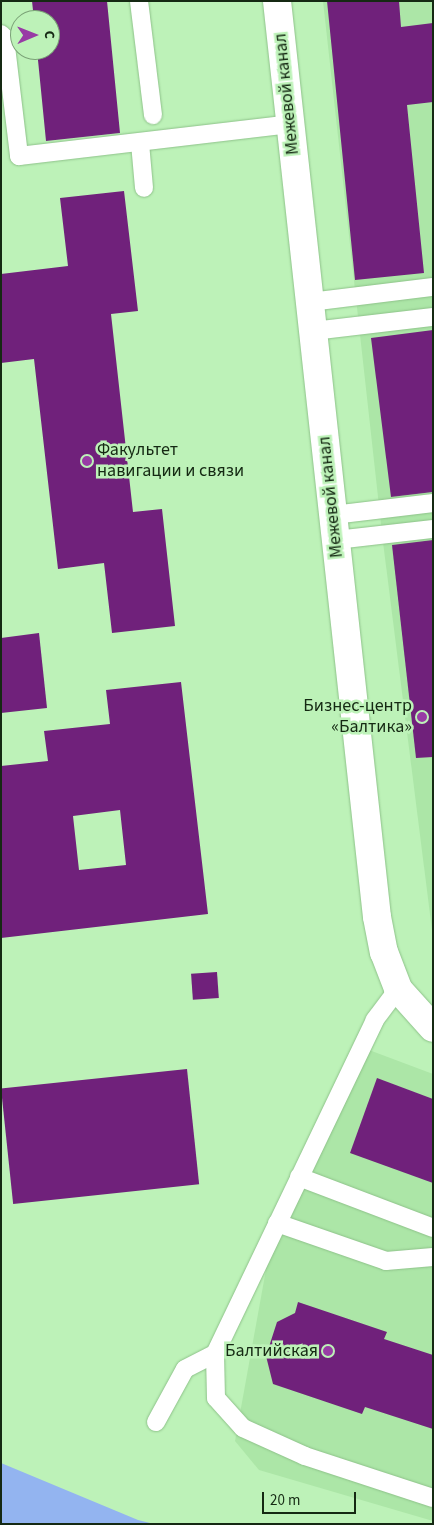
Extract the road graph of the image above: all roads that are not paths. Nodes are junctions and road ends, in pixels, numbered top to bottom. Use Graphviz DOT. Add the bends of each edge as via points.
graph roads {
  1 [pos="139,1"];
  2 [pos="277,1"];
  3 [pos="1,34"];
  4 [pos="153,115"];
  5 [pos="290,124"];
  6 [pos="140,143"];
  7 [pos="144,188"];
  8 [pos="433,287"];
  9 [pos="310,302"];
  10 [pos="433,317"];
  11 [pos="313,331"];
  12 [pos="433,503"];
  13 [pos="334,528"];
  14 [pos="433,529"];
  15 [pos="398,989"];
  16 [pos="433,1028"];
  17 [pos="299,1177"];
  18 [pos="277,1223"];
  19 [pos="433,1228"];
  20 [pos="433,1257"];
  21 [pos="214,1354"];
  22 [pos="156,1422"];
  23 [pos="433,1498"];
  1 -- 4 [label="lane"];
  2 -- 5 [label="street, Межевой канал"];
  3 -- 6 [label="lane" via="5,38 19,156"];
  5 -- 6 [label="lane"];
  5 -- 9 [label="street, Межевой канал"];
  6 -- 7 [label="lane"];
  8 -- 9 [label="lane"];
  9 -- 11 [label="street, Межевой канал"];
  10 -- 11 [label="lane"];
  11 -- 13 [label="street, Межевой канал"];
  12 -- 13 [label="lane"];
  13 -- 14 [label="lane"];
  13 -- 15 [label="street, Межевой канал" via="378,917 384,952"];
  15 -- 16 [label="street"];
  15 -- 17 [label="lane" via="375,1020"];
  17 -- 18 [label="lane"];
  17 -- 19 [label="lane"];
  18 -- 20 [label="lane" via="386,1261"];
  18 -- 21 [label="lane"];
  21 -- 22 [label="lane" via="185,1369"];
  21 -- 23 [label="lane" via="216,1398 243,1428 305,1456"];
}
